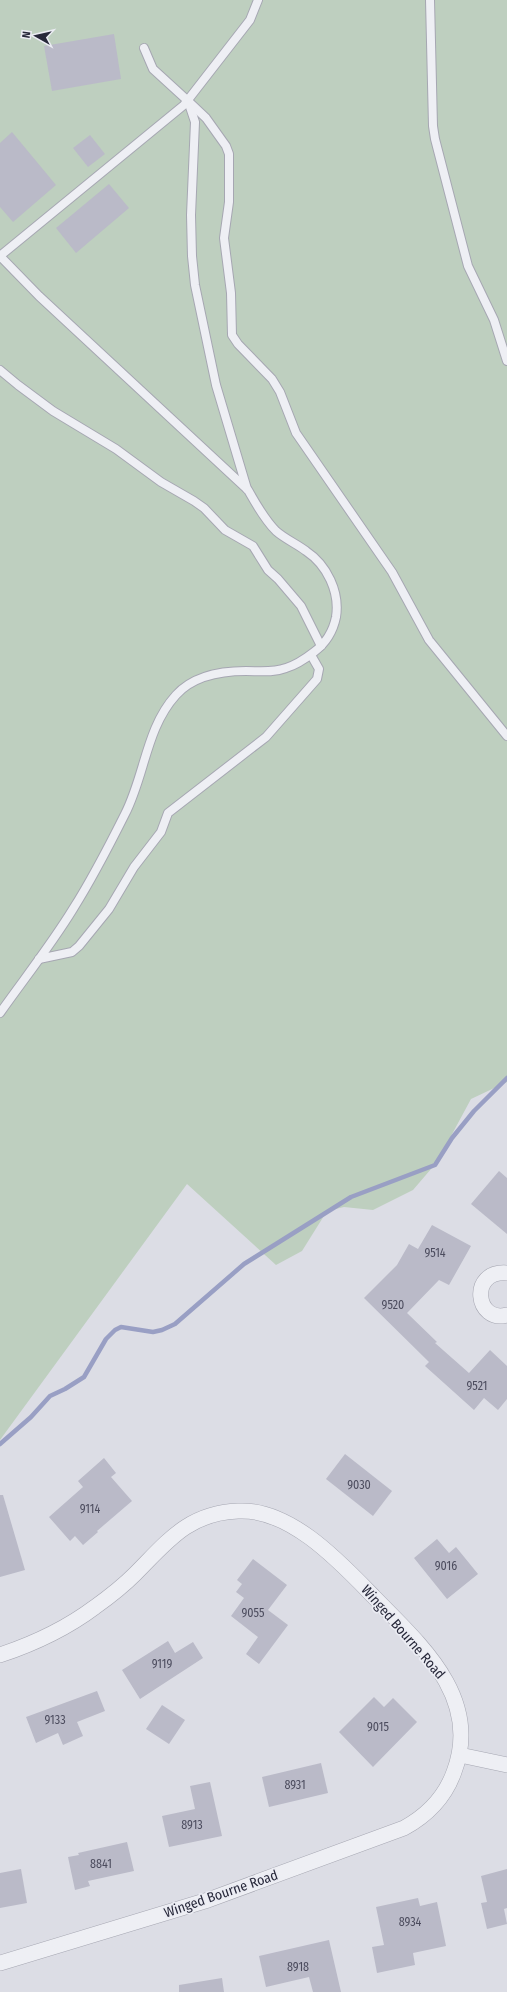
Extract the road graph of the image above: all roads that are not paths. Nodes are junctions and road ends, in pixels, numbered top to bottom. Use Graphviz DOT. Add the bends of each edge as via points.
graph roads {
  1 [pos="258,0"];
  2 [pos="430,0"];
  3 [pos="144,48"];
  4 [pos="188,101"];
  5 [pos="0,256"];
  6 [pos="507,361"];
  7 [pos="0,370"];
  8 [pos="248,490"];
  9 [pos="321,646"];
  10 [pos="310,655"];
  11 [pos="507,736"];
  12 [pos="39,959"];
  13 [pos="0,1013"];
  14 [pos="507,1273"];
  15 [pos="507,1315"];
  16 [pos="0,1655"];
  17 [pos="460,1755"];
  18 [pos="507,1765"];
  19 [pos="0,1963"];
  1 -- 4 [label="lane" via="250,20"];
  2 -- 6 [label="lane" via="435,139 468,266 494,320"];
  3 -- 4 [label="lane" via="153,69"];
  4 -- 5 [label="lane"];
  4 -- 8 [label="lane" via="195,122 191,215 195,285 216,385"];
  4 -- 11 [label="lane" via="206,118 229,154 229,202 224,238 231,293 232,335 272,379 280,392 296,434 392,572 429,640"];
  5 -- 8 [label="lane" via="39,296"];
  7 -- 9 [label="lane" via="53,411 194,501 225,530 253,546 268,570 301,606"];
  8 -- 9 [label="lane" via="265,519 277,532 309,552 331,579 336,597 336,616 331,635"];
  9 -- 10 [label="lane"];
  10 -- 12 [label="lane" via="319,669 317,679 281,722 266,737 168,813 161,832 134,867 109,909 79,946 72,952"];
  10 -- 12 [label="lane" via="284,669 215,674 181,689 168,704 157,724 126,812 73,909"];
  12 -- 13 [label="lane"];
  14 -- 15 [label="street" via="492,1275 485,1280 480,1296 488,1311 496,1315"];
  16 -- 17 [label="street, Winged Bourne Road" via="35,1642 95,1608 123,1586 167,1540 185,1527 221,1512 240,1510 259,1513 278,1518 314,1541 356,1578 437,1666 452,1691 460,1718"];
  17 -- 18 [label="street"];
  17 -- 19 [label="street, Winged Bourne Road" via="443,1794 429,1810 404,1828 208,1900"];
}
